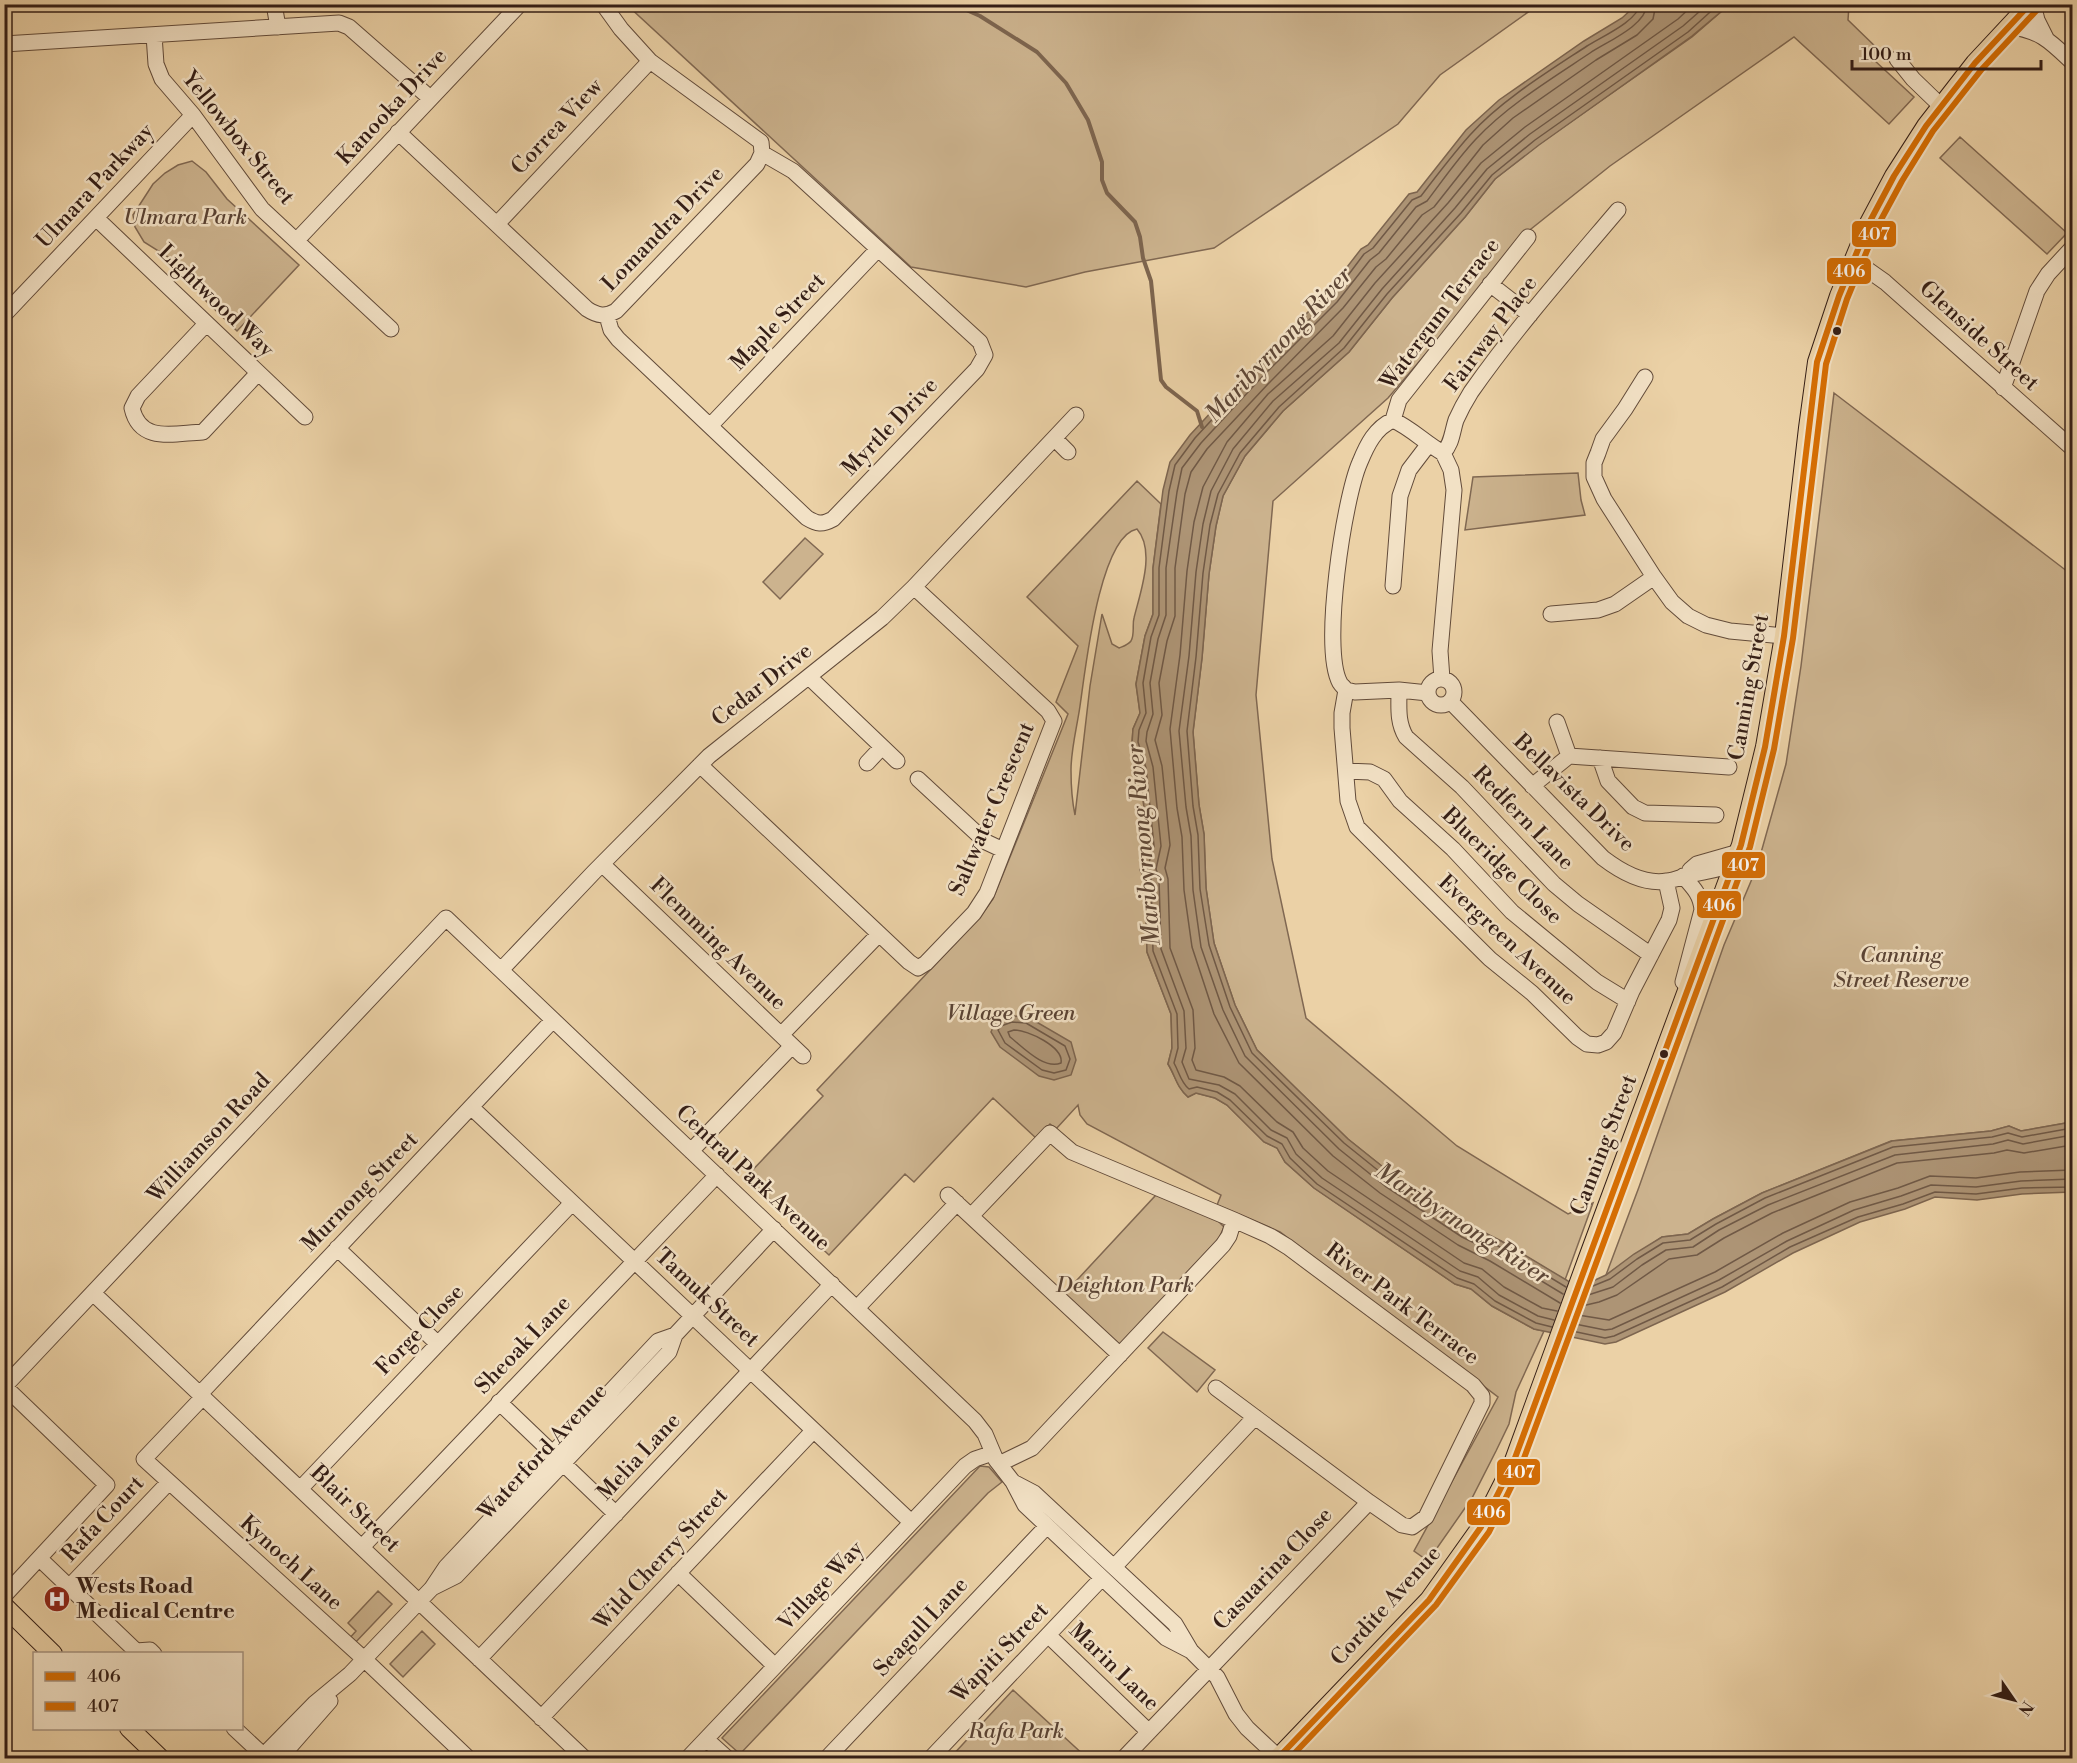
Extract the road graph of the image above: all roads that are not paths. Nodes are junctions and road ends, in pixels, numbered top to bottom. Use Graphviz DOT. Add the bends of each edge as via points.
graph roads {
  1 [pos="274,4"];
  2 [pos="520,4"];
  3 [pos="603,4"];
  4 [pos="2031,4"];
  5 [pos="2010,26"];
  6 [pos="278,27"];
  7 [pos="154,35"];
  8 [pos="2046,38"];
  9 [pos="4,44"];
  10 [pos="1897,59"];
  11 [pos="650,61"];
  12 [pos="2073,62"];
  13 [pos="430,98"];
  14 [pos="1941,106"];
  15 [pos="193,115"];
  16 [pos="398,132"];
  17 [pos="762,153"];
  18 [pos="1618,210"];
  19 [pos="96,218"];
  20 [pos="497,224"];
  21 [pos="1528,237"];
  22 [pos="297,240"];
  23 [pos="2073,248"];
  24 [pos="878,249"];
  25 [pos="1851,266"];
  26 [pos="1490,284"];
  27 [pos="4,315"];
  28 [pos="1530,315"];
  29 [pos="607,316"];
  30 [pos="206,324"];
  31 [pos="391,328"];
  32 [pos="258,373"];
  33 [pos="1645,377"];
  34 [pos="2003,388"];
  35 [pos="1076,415"];
  36 [pos="305,417"];
  37 [pos="1393,420"];
  38 [pos="710,426"];
  39 [pos="1054,439"];
  40 [pos="1428,445"];
  41 [pos="2073,448"];
  42 [pos="1068,452"];
  43 [pos="1443,453"];
  44 [pos="1654,577"];
  45 [pos="1393,586"];
  46 [pos="914,587"];
  47 [pos="1551,614"];
  48 [pos="1784,636"];
  49 [pos="809,677"];
  50 [pos="1442,679"];
  51 [pos="1346,690"];
  52 [pos="1399,690"];
  53 [pos="1428,693"];
  54 [pos="1450,700"];
  55 [pos="1557,722"];
  56 [pos="882,747"];
  57 [pos="1569,756"];
  58 [pos="1600,758"];
  59 [pos="897,761"];
  60 [pos="867,763"];
  61 [pos="700,765"];
  62 [pos="1729,767"];
  63 [pos="1346,771"];
  64 [pos="918,778"];
  65 [pos="1532,786"];
  66 [pos="1716,815"];
  67 [pos="1003,850"];
  68 [pos="1737,858"];
  69 [pos="602,864"];
  70 [pos="1683,876"];
  71 [pos="1666,881"];
  72 [pos="446,918"];
  73 [pos="879,934"];
  74 [pos="1650,956"];
  75 [pos="501,970"];
  76 [pos="1628,1001"];
  77 [pos="553,1020"];
  78 [pos="1676,1023"];
  79 [pos="786,1040"];
  80 [pos="803,1056"];
  81 [pos="471,1107"];
  82 [pos="691,1151"];
  83 [pos="717,1175"];
  84 [pos="572,1203"];
  85 [pos="971,1216"];
  86 [pos="1234,1220"];
  87 [pos="774,1229"];
  88 [pos="337,1248"];
  89 [pos="634,1261"];
  90 [pos="832,1284"];
  91 [pos="93,1294"];
  92 [pos="857,1308"];
  93 [pos="693,1316"];
  94 [pos="438,1344"];
  95 [pos="1120,1355"];
  96 [pos="751,1371"];
  97 [pos="5,1387"];
  98 [pos="1216,1388"];
  99 [pos="201,1396"];
  100 [pos="499,1402"];
  101 [pos="1536,1404"];
  102 [pos="1256,1417"];
  103 [pos="813,1431"];
  104 [pos="558,1458"];
  105 [pos="996,1458"];
  106 [pos="169,1482"];
  107 [pos="1013,1482"];
  108 [pos="301,1488"];
  109 [pos="1369,1502"];
  110 [pos="616,1514"];
  111 [pos="911,1522"];
  112 [pos="1047,1526"];
  113 [pos="362,1546"];
  114 [pos="40,1559"];
  115 [pos="1114,1567"];
  116 [pos="678,1573"];
  117 [pos="1102,1578"];
  118 [pos="69,1587"];
  119 [pos="4,1596"];
  120 [pos="418,1600"];
  121 [pos="4,1606"];
  122 [pos="1048,1635"];
  123 [pos="1191,1651"];
  124 [pos="52,1652"];
  125 [pos="153,1652"];
  126 [pos="364,1659"];
  127 [pos="479,1659"];
  128 [pos="775,1666"];
  129 [pos="1209,1668"];
  130 [pos="350,1674"];
  131 [pos="541,1718"];
  132 [pos="131,1730"];
  133 [pos="236,1730"];
  134 [pos="1149,1732"];
  135 [pos="706,1739"];
  136 [pos="262,1757"];
  137 [pos="160,1758"];
  138 [pos="280,1758"];
  139 [pos="468,1758"];
  140 [pos="584,1758"];
  141 [pos="687,1758"];
  142 [pos="727,1758"];
  143 [pos="827,1758"];
  144 [pos="931,1758"];
  145 [pos="1124,1758"];
  146 [pos="1279,1758"];
  1 -- 6 [label="street"];
  2 -- 13 [label="street, Kanooka Drive"];
  3 -- 11 [label="street"];
  4 -- 5 [label="main road, Canning Street"];
  4 -- 8 [label="street"];
  5 -- 8 [label="street" via="2032,30"];
  5 -- 14 [label="main road, Canning Street"];
  6 -- 7 [label="street"];
  6 -- 13 [label="street" via="339,23 349,27"];
  7 -- 9 [label="street"];
  7 -- 15 [label="street, Yellowbox Street" via="156,64 162,78"];
  8 -- 12 [label="street"];
  10 -- 14 [label="street"];
  11 -- 17 [label="street" via="752,134 761,142"];
  11 -- 20 [label="street, Correa View"];
  13 -- 16 [label="street, Kanooka Drive"];
  14 -- 25 [label="main road, Canning Street" via="1894,176"];
  15 -- 19 [label="street, Ulmara Parkway"];
  15 -- 22 [label="street, Yellowbox Street" via="262,208"];
  16 -- 20 [label="street, Lomandra Drive"];
  16 -- 22 [label="street, Kanooka Drive"];
  17 -- 24 [label="street, Myrtle Drive" via="793,171"];
  17 -- 29 [label="street, Lomandra Drive" via="749,173"];
  18 -- 28 [label="street, Fairway Place"];
  19 -- 27 [label="street, Ulmara Parkway"];
  19 -- 30 [label="street, Lightwood Way"];
  20 -- 29 [label="street, Lomandra Drive" via="587,309"];
  21 -- 26 [label="street, Watergum Terrace"];
  22 -- 31 [label="street, Yellowbox Street"];
  23 -- 34 [label="street" via="2037,291"];
  24 -- 38 [label="street, Maple Street"];
  24 -- 38 [label="street, Myrtle Drive" via="980,342 985,355 977,369 824,524 807,518"];
  25 -- 34 [label="street, Glenside Street" via="1868,270 1885,282"];
  25 -- 48 [label="main road, Canning Street" via="1817,362"];
  26 -- 28 [label="street"];
  26 -- 37 [label="street, Watergum Terrace" via="1399,400"];
  28 -- 43 [label="street, Fairway Place" via="1470,394"];
  29 -- 38 [label="street, Myrtle Drive" via="618,339"];
  30 -- 32 [label="street, Lightwood Way"];
  30 -- 32 [label="street" via="138,396 132,408 141,428 153,434 203,432"];
  32 -- 36 [label="street, Lightwood Way"];
  33 -- 44 [label="street" via="1603,439 1594,463 1594,477"];
  34 -- 41 [label="street, Glenside Street"];
  35 -- 39 [label="street, Cedar Drive"];
  37 -- 40 [label="street, Watergum Terrace"];
  37 -- 51 [label="street, Watergum Terrace" via="1382,425 1372,438 1359,463 1347,502 1333,638 1337,673"];
  39 -- 42 [label="street"];
  39 -- 46 [label="street, Cedar Drive"];
  40 -- 43 [label="street, Watergum Terrace"];
  40 -- 45 [label="street" via="1409,470 1400,495"];
  43 -- 50 [label="street" via="1454,490 1440,651"];
  44 -- 47 [label="street" via="1615,604 1598,610"];
  44 -- 48 [label="street" via="1672,602 1706,625"];
  46 -- 49 [label="street, Cedar Drive"];
  46 -- 67 [label="street, Saltwater Crescent" via="1048,711 1053,721"];
  48 -- 68 [label="main road, Canning Street" via="1765,747"];
  49 -- 56 [label="street"];
  49 -- 61 [label="street, Cedar Drive"];
  50 -- 53 [label="street" via="1431,683"];
  50 -- 54 [label="street" via="1454,689"];
  51 -- 52 [label="street"];
  51 -- 63 [label="street, Evergreen Avenue" via="1342,713"];
  52 -- 53 [label="street"];
  52 -- 74 [label="street, Redfern Lane" via="1401,729 1406,737 1462,788 1554,884"];
  53 -- 54 [label="street" via="1435,704 1443,705"];
  54 -- 65 [label="street, Bellavista Drive"];
  55 -- 57 [label="street"];
  56 -- 59 [label="street"];
  56 -- 60 [label="street"];
  57 -- 58 [label="street"];
  57 -- 65 [label="street"];
  58 -- 62 [label="street"];
  58 -- 66 [label="street" via="1608,781 1633,807 1645,813"];
  61 -- 69 [label="street, Cedar Drive"];
  61 -- 73 [label="street, Saltwater Crescent"];
  63 -- 76 [label="street, Blueridge Close" via="1370,772 1384,779 1400,801 1453,849 1504,905 1597,982"];
  63 -- 76 [label="street, Evergreen Avenue" via="1348,801 1357,827 1366,838 1577,1037 1587,1044 1606,1042"];
  64 -- 67 [label="street" via="986,842"];
  65 -- 71 [label="street, Bellavista Drive" via="1620,871"];
  67 -- 73 [label="street, Saltwater Crescent" via="987,893 974,913 926,963 918,968"];
  68 -- 70 [label="street, Bellavista Drive" via="1697,864"];
  68 -- 78 [label="main road, Canning Street"];
  69 -- 75 [label="street, Cedar Drive"];
  69 -- 79 [label="street, Flemming Avenue"];
  70 -- 71 [label="street, Bellavista Drive"];
  70 -- 78 [label="street" via="1697,892 1702,910 1684,974"];
  71 -- 74 [label="street, Evergreen Avenue" via="1672,908"];
  72 -- 75 [label="street, Central Park Avenue"];
  72 -- 91 [label="street, Williamson Road"];
  73 -- 79 [label="street"];
  74 -- 76 [label="street, Evergreen Avenue"];
  75 -- 77 [label="street, Central Park Avenue"];
  77 -- 81 [label="street, Murnong Street"];
  77 -- 82 [label="street, Central Park Avenue"];
  78 -- 101 [label="main road, Canning Street"];
  79 -- 80 [label="street, Flemming Avenue"];
  79 -- 82 [label="street"];
  81 -- 84 [label="street, Tamuk Street"];
  81 -- 88 [label="street, Murnong Street"];
  82 -- 83 [label="street, Central Park Avenue"];
  83 -- 87 [label="street, Central Park Avenue"];
  83 -- 89 [label="street, Sheoak Lane"];
  84 -- 89 [label="street, Tamuk Street"];
  84 -- 94 [label="street, Forge Close"];
  85 -- 86 [label="street, River Park Terrace" via="1050,1133 1072,1152"];
  85 -- 92 [label="street" via="952,1199"];
  85 -- 95 [label="street"];
  86 -- 95 [label="street, Village Way" via="1223,1245"];
  86 -- 109 [label="street, River Park Terrace" via="1288,1247 1473,1384 1482,1396 1481,1406 1422,1521 1412,1527 1402,1525"];
  87 -- 90 [label="street, Central Park Avenue"];
  87 -- 93 [label="street, Waterford Avenue"];
  88 -- 94 [label="street"];
  88 -- 99 [label="street, Murnong Street"];
  89 -- 93 [label="street, Tamuk Street"];
  89 -- 100 [label="street, Sheoak Lane"];
  90 -- 92 [label="street, Central Park Avenue"];
  90 -- 96 [label="street, Melia Lane"];
  91 -- 97 [label="street, Williamson Road"];
  91 -- 99 [label="street, Blair Street"];
  92 -- 105 [label="street, Central Park Avenue" via="975,1421"];
  93 -- 96 [label="street, Tamuk Street"];
  93 -- 104 [label="street, Waterford Avenue" via="675,1335 658,1341"];
  94 -- 108 [label="street, Forge Close"];
  95 -- 105 [label="street, Village Way" via="1032,1448"];
  96 -- 103 [label="street, Tamuk Street"];
  96 -- 110 [label="street, Melia Lane"];
  97 -- 114 [label="street" via="107,1485"];
  98 -- 102 [label="street, River Park Terrace"];
  99 -- 106 [label="street, Kynoch Lane" via="144,1460"];
  99 -- 108 [label="street, Blair Street"];
  100 -- 104 [label="street"];
  100 -- 113 [label="street, Sheoak Lane"];
  101 -- 146 [label="main road, Cordite Avenue" via="1512,1466 1460,1559 1429,1600"];
  102 -- 109 [label="street, River Park Terrace"];
  102 -- 115 [label="street"];
  103 -- 111 [label="street, Tamuk Street"];
  103 -- 116 [label="street, Wild Cherry Street"];
  104 -- 110 [label="street"];
  104 -- 120 [label="street, Waterford Avenue" via="446,1567"];
  105 -- 107 [label="street, Central Park Avenue"];
  105 -- 111 [label="street, Village Way" via="975,1459 965,1466"];
  106 -- 118 [label="street, Rafa Court"];
  106 -- 126 [label="street, Kynoch Lane"];
  107 -- 112 [label="street, Central Park Avenue" via="1025,1505"];
  107 -- 115 [label="street, Central Park Avenue" via="1034,1493"];
  108 -- 113 [label="street, Blair Street"];
  109 -- 129 [label="street, Casuarina Close"];
  110 -- 127 [label="street, Melia Lane"];
  111 -- 128 [label="street, Village Way"];
  112 -- 117 [label="street, Central Park Avenue"];
  112 -- 143 [label="street, Seagull Lane"];
  113 -- 120 [label="street, Blair Street"];
  114 -- 118 [label="street"];
  114 -- 119 [label="street"];
  115 -- 123 [label="street, Central Park Avenue" via="1175,1624"];
  116 -- 128 [label="street"];
  116 -- 131 [label="street, Wild Cherry Street"];
  117 -- 122 [label="street, Wapiti Street"];
  117 -- 123 [label="street, Central Park Avenue" via="1166,1638"];
  118 -- 125 [label="street" via="136,1651"];
  120 -- 126 [label="street, Waterford Avenue"];
  120 -- 127 [label="street, Blair Street"];
  121 -- 124 [label="main road"];
  122 -- 134 [label="street, Marin Lane"];
  122 -- 144 [label="street, Wapiti Street"];
  123 -- 129 [label="street, Central Park Avenue"];
  126 -- 130 [label="street, Waterford Avenue"];
  126 -- 139 [label="street, Kynoch Lane"];
  127 -- 131 [label="street, Blair Street"];
  128 -- 135 [label="street, Village Way"];
  129 -- 134 [label="street, Casuarina Close"];
  129 -- 146 [label="street, Central Park Avenue" via="1236,1714"];
  130 -- 136 [label="street, Waterford Avenue"];
  130 -- 138 [label="street, Waterford Avenue"];
  131 -- 140 [label="street, Blair Street"];
  132 -- 137 [label="main road"];
  133 -- 136 [label="street"];
  134 -- 145 [label="street, Casuarina Close"];
  135 -- 141 [label="street, Village Way"];
  135 -- 142 [label="street"];
}
